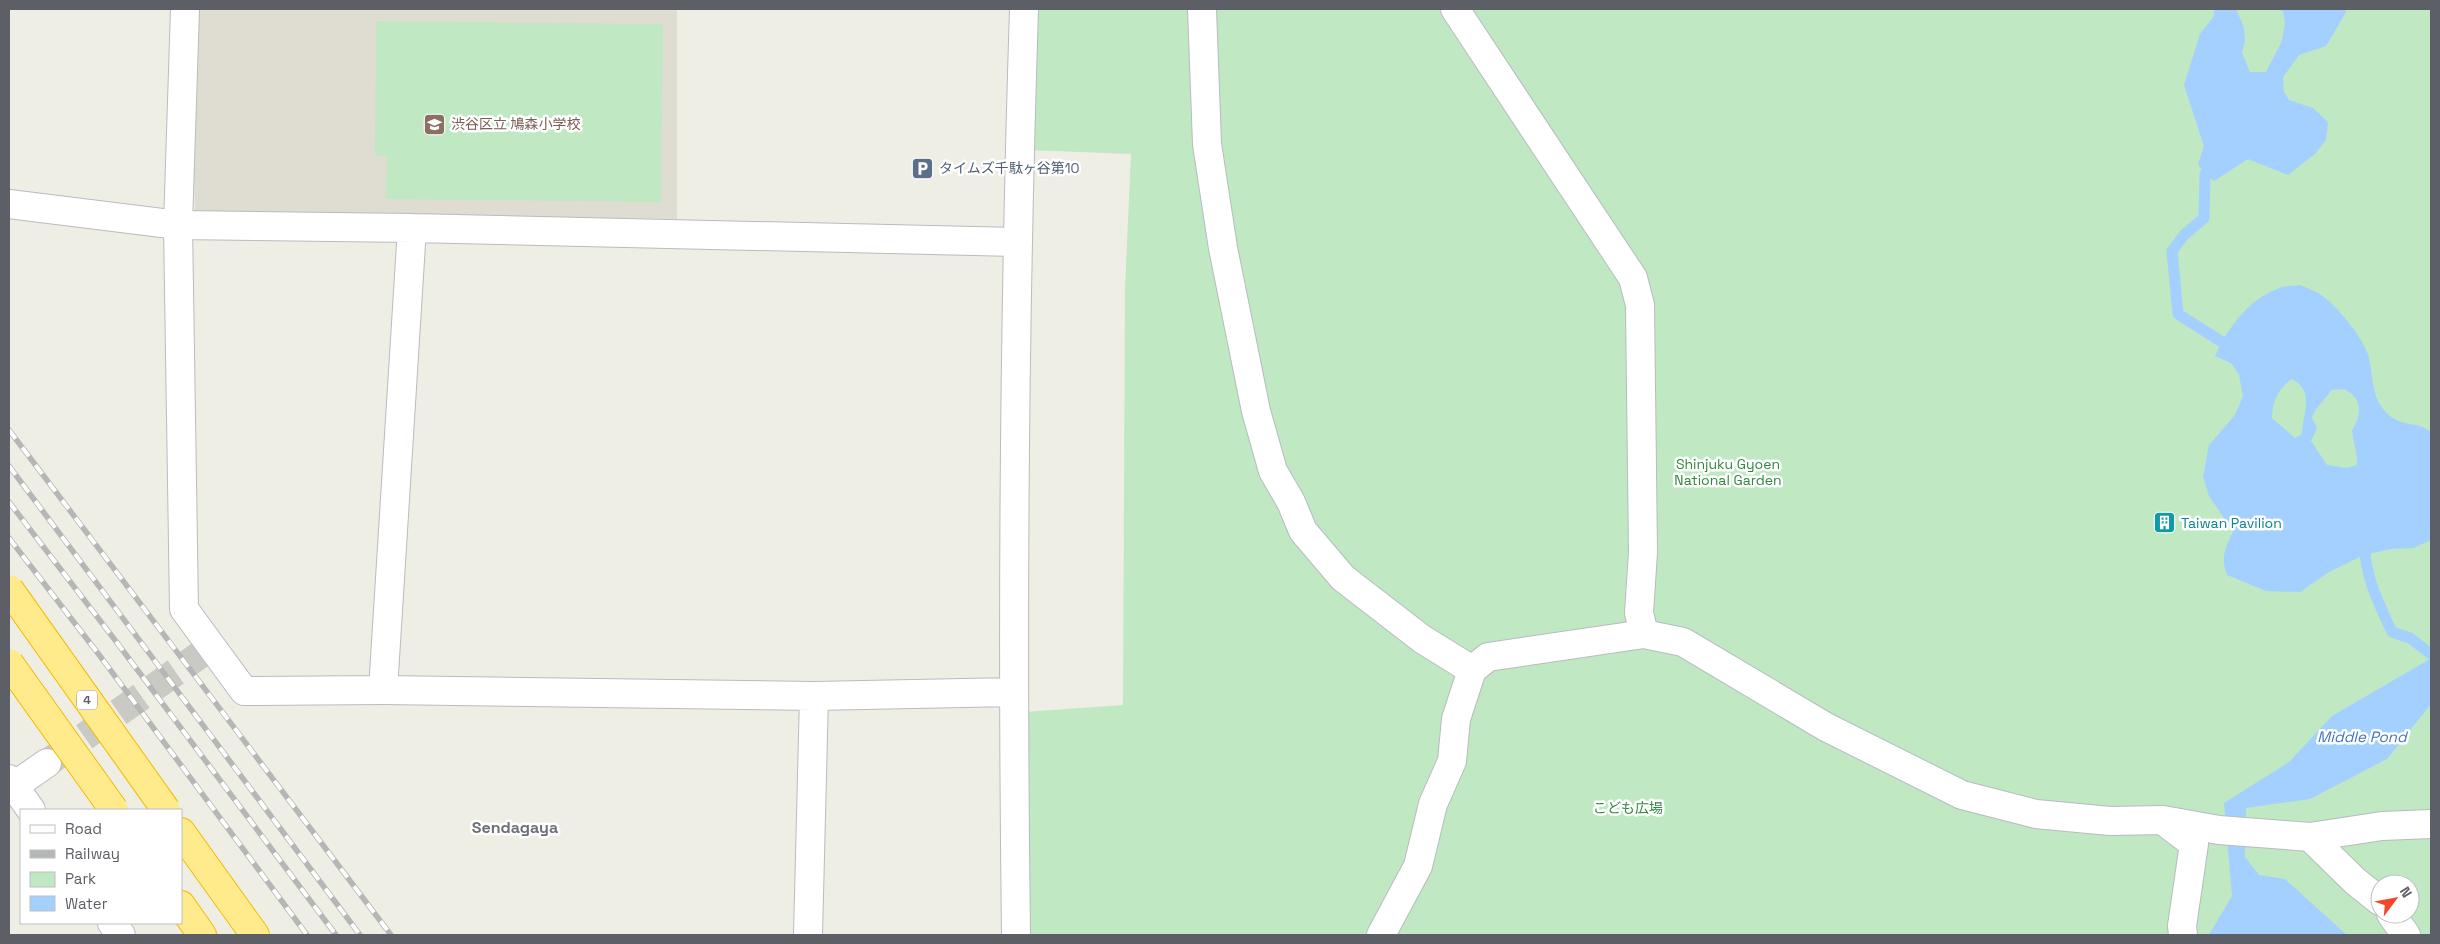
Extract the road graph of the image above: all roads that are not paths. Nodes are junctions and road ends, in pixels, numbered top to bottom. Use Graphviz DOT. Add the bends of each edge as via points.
graph roads {
  1 [pos="185,9"];
  2 [pos="1024,9"];
  3 [pos="1202,9"];
  4 [pos="1454,9"];
  5 [pos="9,204"];
  6 [pos="178,225"];
  7 [pos="412,228"];
  8 [pos="1016,242"];
  9 [pos="9,589"];
  10 [pos="1644,634"];
  11 [pos="9,663"];
  12 [pos="1472,670"];
  13 [pos="383,690"];
  14 [pos="1013,692"];
  15 [pos="814,696"];
  16 [pos="47,763"];
  17 [pos="11,782"];
  18 [pos="30,809"];
  19 [pos="113,809"];
  20 [pos="165,809"];
  21 [pos="2162,820"];
  22 [pos="2431,824"];
  23 [pos="182,833"];
  24 [pos="2310,837"];
  25 [pos="2370,894"];
  26 [pos="182,907"];
  27 [pos="113,924"];
  28 [pos="2398,924"];
  29 [pos="121,935"];
  30 [pos="202,935"];
  31 [pos="255,935"];
  32 [pos="808,935"];
  33 [pos="1016,935"];
  34 [pos="1381,935"];
  35 [pos="2183,935"];
  36 [pos="2406,935"];
  1 -- 6 [label="street"];
  2 -- 8 [label="street"];
  3 -- 12 [label="street" via="1207,144 1223,248 1254,402 1274,471 1303,531 1343,578 1422,639"];
  4 -- 10 [label="street" via="1633,278 1640,305 1643,552 1639,613"];
  5 -- 6 [label="street"];
  6 -- 7 [label="street"];
  6 -- 13 [label="street" via="184,609 244,691"];
  7 -- 8 [label="street"];
  7 -- 13 [label="street"];
  8 -- 14 [label="street"];
  9 -- 20 [label="highway, 4, bridge"];
  10 -- 12 [label="street" via="1488,656"];
  10 -- 21 [label="street" via="1683,642 1826,726 1962,795 2036,814 2110,821"];
  11 -- 19 [label="highway, bridge"];
  12 -- 34 [label="street" via="1456,719 1452,761 1433,804 1418,866"];
  13 -- 15 [label="street"];
  14 -- 15 [label="street"];
  14 -- 33 [label="street"];
  15 -- 32 [label="street"];
  16 -- 17 [label="street"];
  17 -- 18 [label="street"];
  21 -- 24 [label="street" via="2219,830"];
  21 -- 35 [label="street" via="2194,844"];
  22 -- 24 [label="street" via="2382,826"];
  23 -- 31 [label="highway"];
  24 -- 25 [label="street"];
  26 -- 30 [label="highway"];
  27 -- 29 [label="street"];
  28 -- 36 [label="street"];
}
